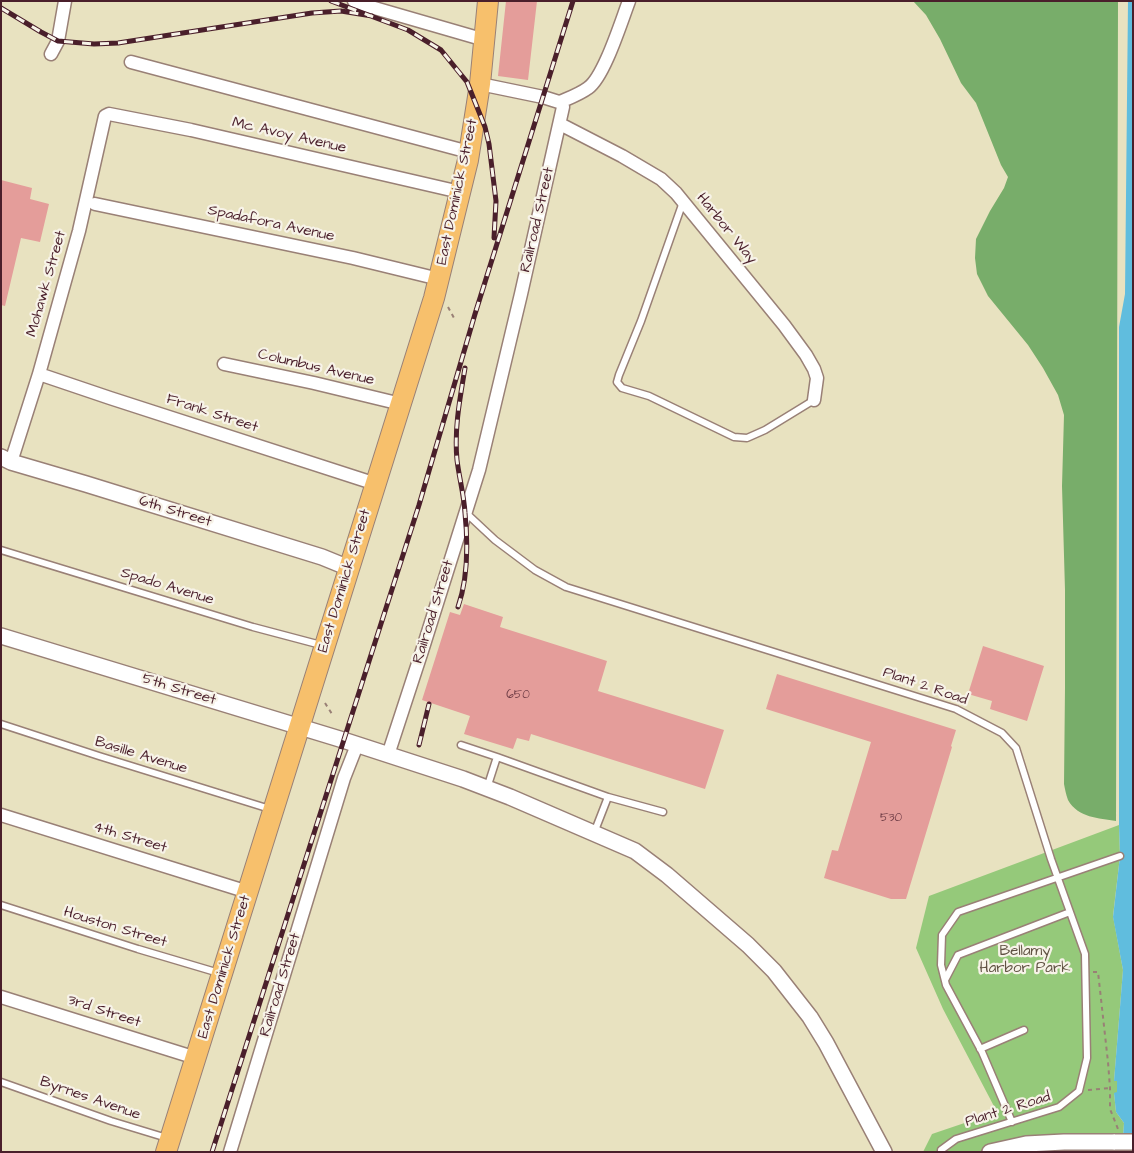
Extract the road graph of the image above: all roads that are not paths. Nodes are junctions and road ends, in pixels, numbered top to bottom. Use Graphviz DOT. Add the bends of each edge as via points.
graph roads {
  1 [pos="65,1"];
  2 [pos="354,1"];
  3 [pos="488,1"];
  4 [pos="629,1"];
  5 [pos="485,40"];
  6 [pos="51,54"];
  7 [pos="131,62"];
  8 [pos="480,84"];
  9 [pos="560,102"];
  10 [pos="110,114"];
  11 [pos="560,124"];
  12 [pos="468,152"];
  13 [pos="460,192"];
  14 [pos="683,202"];
  15 [pos="95,204"];
  16 [pos="439,279"];
  17 [pos="224,364"];
  18 [pos="39,374"];
  19 [pos="814,400"];
  20 [pos="401,404"];
  21 [pos="6,460"];
  22 [pos="376,484"];
  23 [pos="465,512"];
  24 [pos="1,550"];
  25 [pos="349,568"];
  26 [pos="1,636"];
  27 [pos="325,645"];
  28 [pos="1,724"];
  29 [pos="300,727"];
  30 [pos="357,745"];
  31 [pos="461,746"];
  32 [pos="388,755"];
  33 [pos="497,757"];
  34 [pos="487,788"];
  35 [pos="608,797"];
  36 [pos="274,810"];
  37 [pos="663,812"];
  38 [pos="1,814"];
  39 [pos="594,833"];
  40 [pos="1120,856"];
  41 [pos="1058,878"];
  42 [pos="248,892"];
  43 [pos="1,905"];
  44 [pos="1070,912"];
  45 [pos="223,974"];
  46 [pos="945,980"];
  47 [pos="1,997"];
  48 [pos="1024,1030"];
  49 [pos="980,1049"];
  50 [pos="196,1058"];
  51 [pos="1,1082"];
  52 [pos="1012,1122"];
  53 [pos="1133,1142"];
  54 [pos="169,1146"];
  55 [pos="230,1152"];
  56 [pos="884,1152"];
  57 [pos="941,1152"];
  58 [pos="990,1152"];
  1 -- 6 [label="street" via="58,40"];
  2 -- 5 [label="street"];
  3 -- 5 [label="main road, East Dominick Street"];
  4 -- 9 [label="street" via="597,80"];
  5 -- 8 [label="main road, East Dominick Street"];
  7 -- 12 [label="street"];
  8 -- 9 [label="street"];
  8 -- 12 [label="main road, East Dominick Street"];
  9 -- 11 [label="street, Railroad Street" via="563,107"];
  10 -- 13 [label="street, Mc Avoy Avenue"];
  10 -- 18 [label="street, Mohawk Street" via="105,116 79,231"];
  11 -- 14 [label="street, Harbor Way" via="661,179"];
  11 -- 23 [label="street, Railroad Street" via="479,470"];
  12 -- 13 [label="main road, East Dominick Street"];
  13 -- 16 [label="main road, East Dominick Street"];
  14 -- 19 [label="street, Harbor Way" via="806,355 817,378"];
  14 -- 19 [label="lane" via="619,374 618,385 734,436 747,438"];
  15 -- 16 [label="street, Spadafora Avenue"];
  16 -- 20 [label="main road, East Dominick Street"];
  17 -- 20 [label="street, Columbus Avenue"];
  18 -- 21 [label="street, Mohawk Street"];
  18 -- 22 [label="street, Frank Street"];
  20 -- 22 [label="main road, East Dominick Street"];
  21 -- 25 [label="street, 6th Street"];
  22 -- 25 [label="main road, East Dominick Street"];
  23 -- 32 [label="street, Railroad Street"];
  23 -- 41 [label="lane, Plant 2 Road" via="535,570 566,587 956,709 1002,732 1016,748"];
  24 -- 27 [label="lane, Spado Avenue" via="253,627"];
  25 -- 27 [label="main road, East Dominick Street"];
  26 -- 29 [label="street, 5th Street"];
  27 -- 29 [label="main road, East Dominick Street"];
  28 -- 36 [label="lane, Basille Avenue"];
  29 -- 30 [label="street, 5th Street"];
  29 -- 36 [label="main road, East Dominick Street"];
  30 -- 32 [label="street"];
  30 -- 55 [label="street, Railroad Street" via="344,778"];
  31 -- 33 [label="lane"];
  32 -- 34 [label="street"];
  33 -- 34 [label="lane"];
  33 -- 35 [label="lane"];
  34 -- 39 [label="street"];
  35 -- 37 [label="lane"];
  35 -- 39 [label="lane"];
  36 -- 42 [label="main road, East Dominick Street"];
  38 -- 42 [label="street, 4th Street"];
  39 -- 56 [label="street" via="635,851 667,875 774,971 818,1030"];
  40 -- 41 [label="lane"];
  41 -- 44 [label="lane, Plant 2 Road"];
  41 -- 46 [label="lane" via="958,912 942,935 941,965"];
  42 -- 45 [label="main road, East Dominick Street"];
  43 -- 45 [label="lane, Houston Street"];
  44 -- 46 [label="lane" via="958,955"];
  44 -- 52 [label="lane, Plant 2 Road" via="1085,954 1087,1058 1079,1091 1059,1107"];
  45 -- 50 [label="main road, East Dominick Street"];
  46 -- 49 [label="lane"];
  47 -- 50 [label="street, 3rd Street"];
  48 -- 49 [label="lane"];
  49 -- 52 [label="lane"];
  50 -- 54 [label="main road, East Dominick Street"];
  51 -- 54 [label="lane, Byrnes Avenue" via="111,1121"];
  52 -- 57 [label="lane, Plant 2 Road" via="956,1139"];
  53 -- 58 [label="street, bridge" via="1116,1136 1026,1144"];
}
